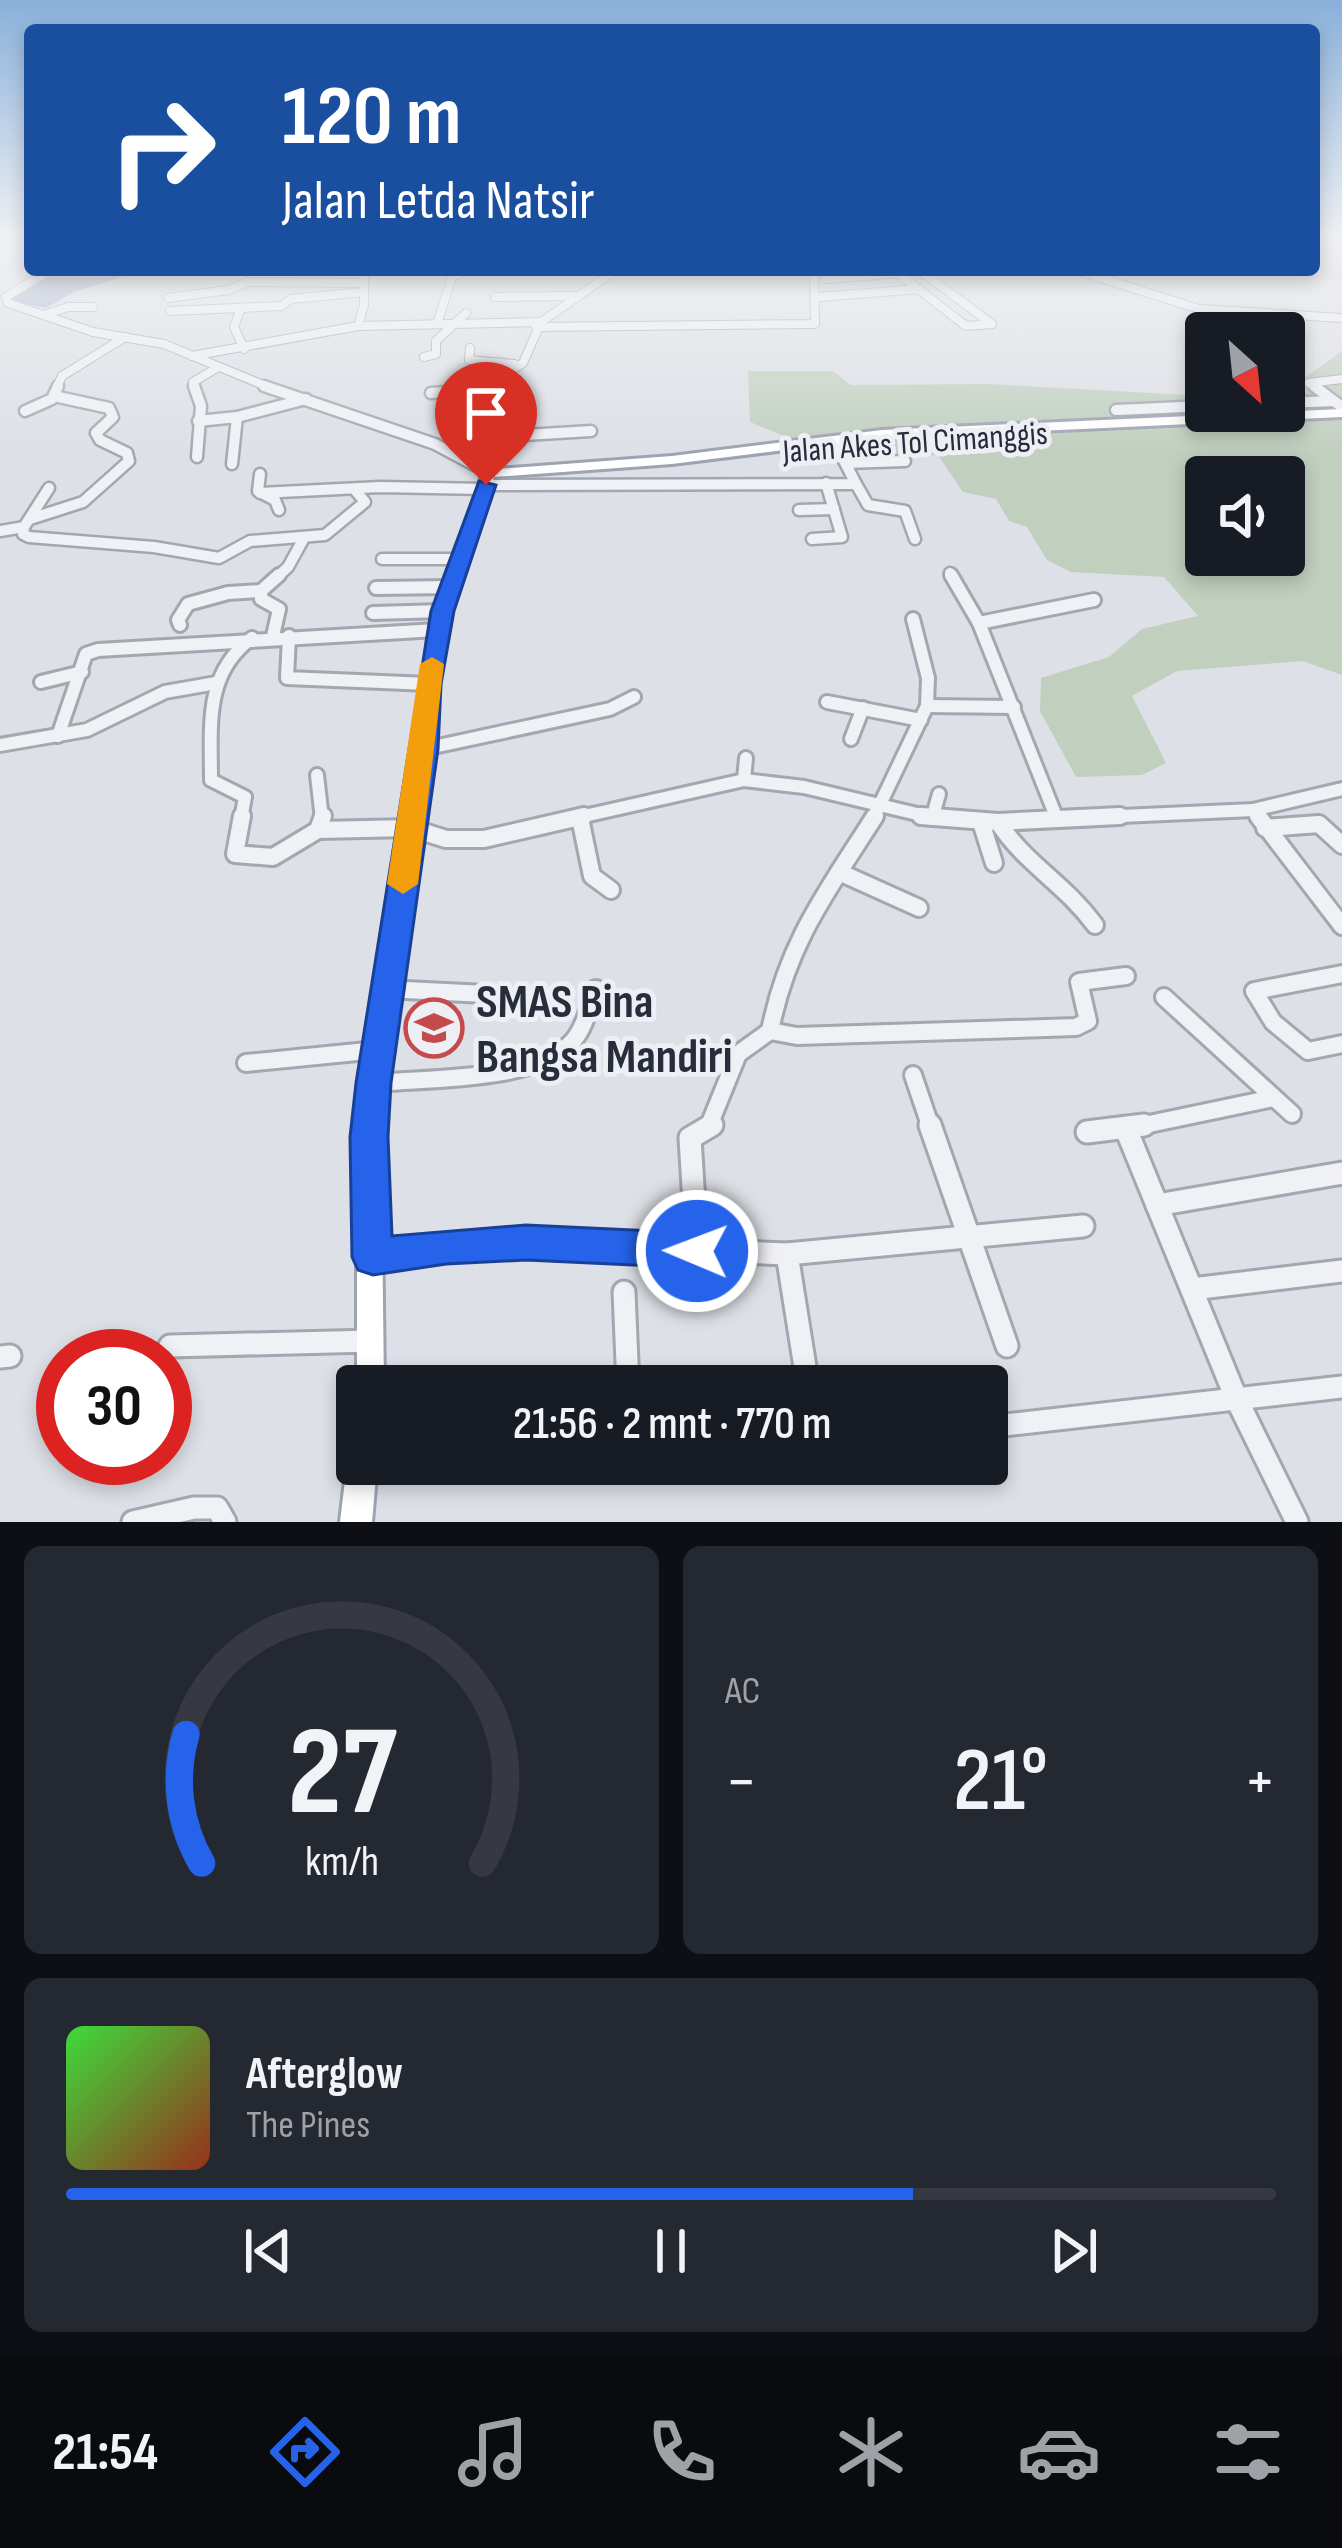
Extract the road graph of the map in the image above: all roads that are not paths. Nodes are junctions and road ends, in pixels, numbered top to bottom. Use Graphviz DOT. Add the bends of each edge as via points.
graph roads {
  1 [pos="34,311"];
  2 [pos="56,311"];
  3 [pos="240,311"];
  4 [pos="360,311"];
  5 [pos="441,311"];
  6 [pos="555,311"];
  7 [pos="817,311"];
  8 [pos="947,311"];
  9 [pos="974,311"];
  10 [pos="1230,311"];
  11 [pos="466,313"];
  12 [pos="47,314"];
  13 [pos="1342,318"];
  14 [pos="437,324"];
  15 [pos="458,324"];
  16 [pos="538,324"];
  17 [pos="358,326"];
  18 [pos="306,335"];
  19 [pos="125,337"];
  20 [pos="470,348"];
  21 [pos="244,349"];
  22 [pos="304,349"];
  23 [pos="192,356"];
  24 [pos="424,356"];
  25 [pos="521,364"];
  26 [pos="215,369"];
  27 [pos="1342,379"];
  28 [pos="493,389"];
  29 [pos="431,393"];
  30 [pos="1155,395"];
  31 [pos="54,396"];
  32 [pos="310,399"];
  33 [pos="1305,404"];
  34 [pos="1338,405"];
  35 [pos="1185,407"];
  36 [pos="1166,408"];
  37 [pos="1116,410"];
  38 [pos="25,411"];
  39 [pos="237,417"];
  40 [pos="198,421"];
  41 [pos="591,431"];
  42 [pos="493,437"];
  43 [pos="835,443"];
  44 [pos="196,457"];
  45 [pos="905,461"];
  46 [pos="232,464"];
  47 [pos="846,464"];
  48 [pos="260,474"];
  49 [pos="487,481"];
  50 [pos="826,483"];
  51 [pos="856,484"];
  52 [pos="49,488"];
  53 [pos="413,489"];
  54 [pos="355,490"];
  55 [pos="260,494"];
  56 [pos="365,502"];
  57 [pos="834,508"];
  58 [pos="279,510"];
  59 [pos="799,510"];
  60 [pos="27,523"];
  61 [pos="295,526"];
  62 [pos="0,531"];
  63 [pos="304,538"];
  64 [pos="915,538"];
  65 [pos="287,539"];
  66 [pos="812,539"];
  67 [pos="382,559"];
  68 [pos="460,559"];
  69 [pos="950,572"];
  70 [pos="451,587"];
  71 [pos="376,588"];
  72 [pos="261,591"];
  73 [pos="1094,600"];
  74 [pos="373,614"];
  75 [pos="913,620"];
  76 [pos="440,621"];
  77 [pos="980,623"];
  78 [pos="180,625"];
  79 [pos="273,636"];
  80 [pos="289,636"];
  81 [pos="252,638"];
  82 [pos="82,672"];
  83 [pos="41,682"];
  84 [pos="216,683"];
  85 [pos="429,684"];
  86 [pos="634,697"];
  87 [pos="827,703"];
  88 [pos="1014,707"];
  89 [pos="863,708"];
  90 [pos="924,713"];
  91 [pos="58,736"];
  92 [pos="851,740"];
  93 [pos="0,745"];
  94 [pos="424,749"];
  95 [pos="746,758"];
  96 [pos="317,775"];
  97 [pos="744,780"];
  98 [pos="1342,790"];
  99 [pos="938,794"];
  100 [pos="880,808"];
  101 [pos="1253,810"];
  102 [pos="580,818"];
  103 [pos="932,819"];
  104 [pos="1057,819"];
  105 [pos="989,822"];
  106 [pos="411,828"];
  107 [pos="1265,828"];
  108 [pos="318,830"];
  109 [pos="1342,845"];
  110 [pos="994,863"];
  111 [pos="839,872"];
  112 [pos="611,890"];
  113 [pos="919,908"];
  114 [pos="1095,926"];
  115 [pos="1342,926"];
  116 [pos="1342,974"];
  117 [pos="1126,976"];
  118 [pos="386,989"];
  119 [pos="596,989"];
  120 [pos="505,995"];
  121 [pos="1164,997"];
  122 [pos="770,1031"];
  123 [pos="1342,1044"];
  124 [pos="377,1050"];
  125 [pos="245,1063"];
  126 [pos="913,1075"];
  127 [pos="374,1083"];
  128 [pos="1273,1098"];
  129 [pos="1292,1114"];
  130 [pos="1126,1129"];
  131 [pos="1087,1132"];
  132 [pos="1342,1173"];
  133 [pos="1156,1205"];
  134 [pos="1083,1226"];
  135 [pos="969,1237"];
  136 [pos="697,1251"];
  137 [pos="787,1255"];
  138 [pos="373,1257"];
  139 [pos="1342,1271"];
  140 [pos="1192,1289"];
  141 [pos="624,1292"];
  142 [pos="372,1341"];
  143 [pos="192,1345"];
  144 [pos="1007,1346"];
  145 [pos="371,1365"];
  146 [pos="627,1365"];
  147 [pos="805,1365"];
  148 [pos="1342,1387"];
  149 [pos="1236,1398"];
  150 [pos="1008,1425"];
  151 [pos="360,1485"];
  152 [pos="134,1522"];
  153 [pos="225,1522"];
  154 [pos="356,1522"];
  155 [pos="1297,1522"];
  1 -- 12 [label="street"];
  2 -- 12 [label="street"];
  3 -- 21 [label="street" via="234,327"];
  4 -- 17 [label="street"];
  5 -- 14 [label="street"];
  6 -- 16 [label="street"];
  7 -- 16 [label="street" via="811,325"];
  8 -- 9 [label="street" via="966,326 992,324"];
  10 -- 13 [label="street"];
  11 -- 15 [label="street"];
  12 -- 19 [label="street"];
  14 -- 15 [label="street"];
  14 -- 17 [label="street"];
  15 -- 16 [label="street"];
  15 -- 24 [label="street" via="436,341 436,354"];
  16 -- 25 [label="street"];
  17 -- 18 [label="street"];
  18 -- 21 [label="street"];
  18 -- 22 [label="street"];
  19 -- 23 [label="street"];
  19 -- 31 [label="street" via="62,376"];
  20 -- 25 [label="street" via="469,360"];
  21 -- 23 [label="street"];
  23 -- 26 [label="street"];
  25 -- 28 [label="street"];
  26 -- 32 [label="street"];
  26 -- 40 [label="street" via="194,382"];
  27 -- 34 [label="street" via="1308,384"];
  28 -- 29 [label="street"];
  28 -- 42 [label="street"];
  30 -- 36 [label="street"];
  31 -- 38 [label="street"];
  31 -- 60 [label="street" via="109,408 113,417 96,433 128,460 83,502"];
  32 -- 39 [label="street"];
  32 -- 49 [label="street" via="452,451"];
  33 -- 34 [label="street"];
  34 -- 43 [label="main road, Jalan Akes Tol Cimanggis"];
  34 -- 49 [label="main road" via="882,434"];
  35 -- 36 [label="street"];
  36 -- 37 [label="street"];
  39 -- 40 [label="street"];
  39 -- 46 [label="street"];
  40 -- 44 [label="street"];
  41 -- 42 [label="street"];
  42 -- 49 [label="street"];
  43 -- 47 [label="street"];
  43 -- 49 [label="main road, Jalan Akes Tol Cimanggis"];
  45 -- 47 [label="street"];
  47 -- 51 [label="street"];
  48 -- 55 [label="street"];
  49 -- 50 [label="street"];
  49 -- 53 [label="street"];
  49 -- 68 [label="main road"];
  50 -- 51 [label="street"];
  50 -- 57 [label="street"];
  51 -- 64 [label="street" via="868,505 905,512"];
  52 -- 60 [label="street"];
  53 -- 54 [label="street"];
  53 -- 56 [label="street"];
  54 -- 55 [label="street"];
  54 -- 56 [label="street"];
  55 -- 58 [label="street"];
  56 -- 63 [label="street" via="326,535"];
  57 -- 59 [label="street"];
  57 -- 66 [label="street" via="842,538"];
  60 -- 62 [label="street"];
  60 -- 65 [label="street" via="29,537 219,558 250,541"];
  61 -- 65 [label="street"];
  63 -- 65 [label="street"];
  63 -- 72 [label="street"];
  67 -- 68 [label="street"];
  68 -- 70 [label="main road"];
  69 -- 77 [label="street"];
  70 -- 71 [label="street"];
  70 -- 76 [label="main road"];
  72 -- 78 [label="street" via="188,604"];
  72 -- 79 [label="street" via="279,609"];
  73 -- 77 [label="street"];
  74 -- 76 [label="street"];
  75 -- 90 [label="street" via="928,678"];
  76 -- 80 [label="street"];
  76 -- 85 [label="main road"];
  77 -- 88 [label="street"];
  79 -- 80 [label="street"];
  79 -- 81 [label="street"];
  80 -- 85 [label="street" via="287,677"];
  81 -- 82 [label="street" via="98,650 86,654"];
  81 -- 84 [label="street" via="230,655"];
  82 -- 83 [label="street"];
  82 -- 91 [label="street"];
  84 -- 91 [label="street" via="165,692"];
  84 -- 108 [label="street" via="211,780 245,797 235,854 273,857"];
  85 -- 94 [label="main road"];
  86 -- 94 [label="street"];
  87 -- 89 [label="street"];
  88 -- 90 [label="street"];
  88 -- 104 [label="street"];
  89 -- 90 [label="street"];
  89 -- 92 [label="street"];
  90 -- 100 [label="street"];
  91 -- 93 [label="street"];
  94 -- 106 [label="main road"];
  95 -- 97 [label="street"];
  96 -- 108 [label="street" via="324,812"];
  97 -- 100 [label="street"];
  97 -- 102 [label="street"];
  98 -- 101 [label="street"];
  99 -- 103 [label="street"];
  100 -- 103 [label="street"];
  100 -- 111 [label="street"];
  101 -- 104 [label="street"];
  101 -- 107 [label="street"];
  102 -- 106 [label="street" via="461,841"];
  102 -- 112 [label="street" via="592,876"];
  103 -- 105 [label="street"];
  104 -- 105 [label="street"];
  105 -- 110 [label="street"];
  105 -- 114 [label="street" via="1068,889"];
  106 -- 108 [label="street"];
  106 -- 118 [label="main road"];
  107 -- 109 [label="street" via="1318,824"];
  107 -- 115 [label="street"];
  111 -- 113 [label="street"];
  111 -- 122 [label="street" via="780,978"];
  116 -- 123 [label="street" via="1254,991 1273,1022 1308,1051"];
  117 -- 122 [label="street" via="1078,982 1088,1021 1076,1027"];
  118 -- 120 [label="street"];
  118 -- 124 [label="main road"];
  119 -- 127 [label="street" via="575,1039 533,1065"];
  121 -- 128 [label="street"];
  122 -- 136 [label="street" via="738,1054 712,1126 690,1138"];
  124 -- 125 [label="street"];
  124 -- 127 [label="main road"];
  126 -- 135 [label="street"];
  127 -- 138 [label="main road"];
  128 -- 129 [label="street"];
  128 -- 130 [label="street"];
  130 -- 131 [label="street"];
  130 -- 133 [label="street"];
  132 -- 133 [label="street"];
  133 -- 140 [label="street"];
  134 -- 135 [label="street"];
  135 -- 137 [label="street"];
  135 -- 144 [label="street"];
  136 -- 137 [label="street"];
  136 -- 138 [label="street" via="526,1243"];
  137 -- 147 [label="street"];
  138 -- 142 [label="main road"];
  139 -- 140 [label="street"];
  140 -- 149 [label="street"];
  141 -- 146 [label="street"];
  142 -- 143 [label="street"];
  142 -- 145 [label="main road"];
  148 -- 149 [label="street"];
  149 -- 150 [label="street"];
  149 -- 155 [label="street"];
  151 -- 154 [label="main road"];
  152 -- 153 [label="street" via="217,1508"];
}
